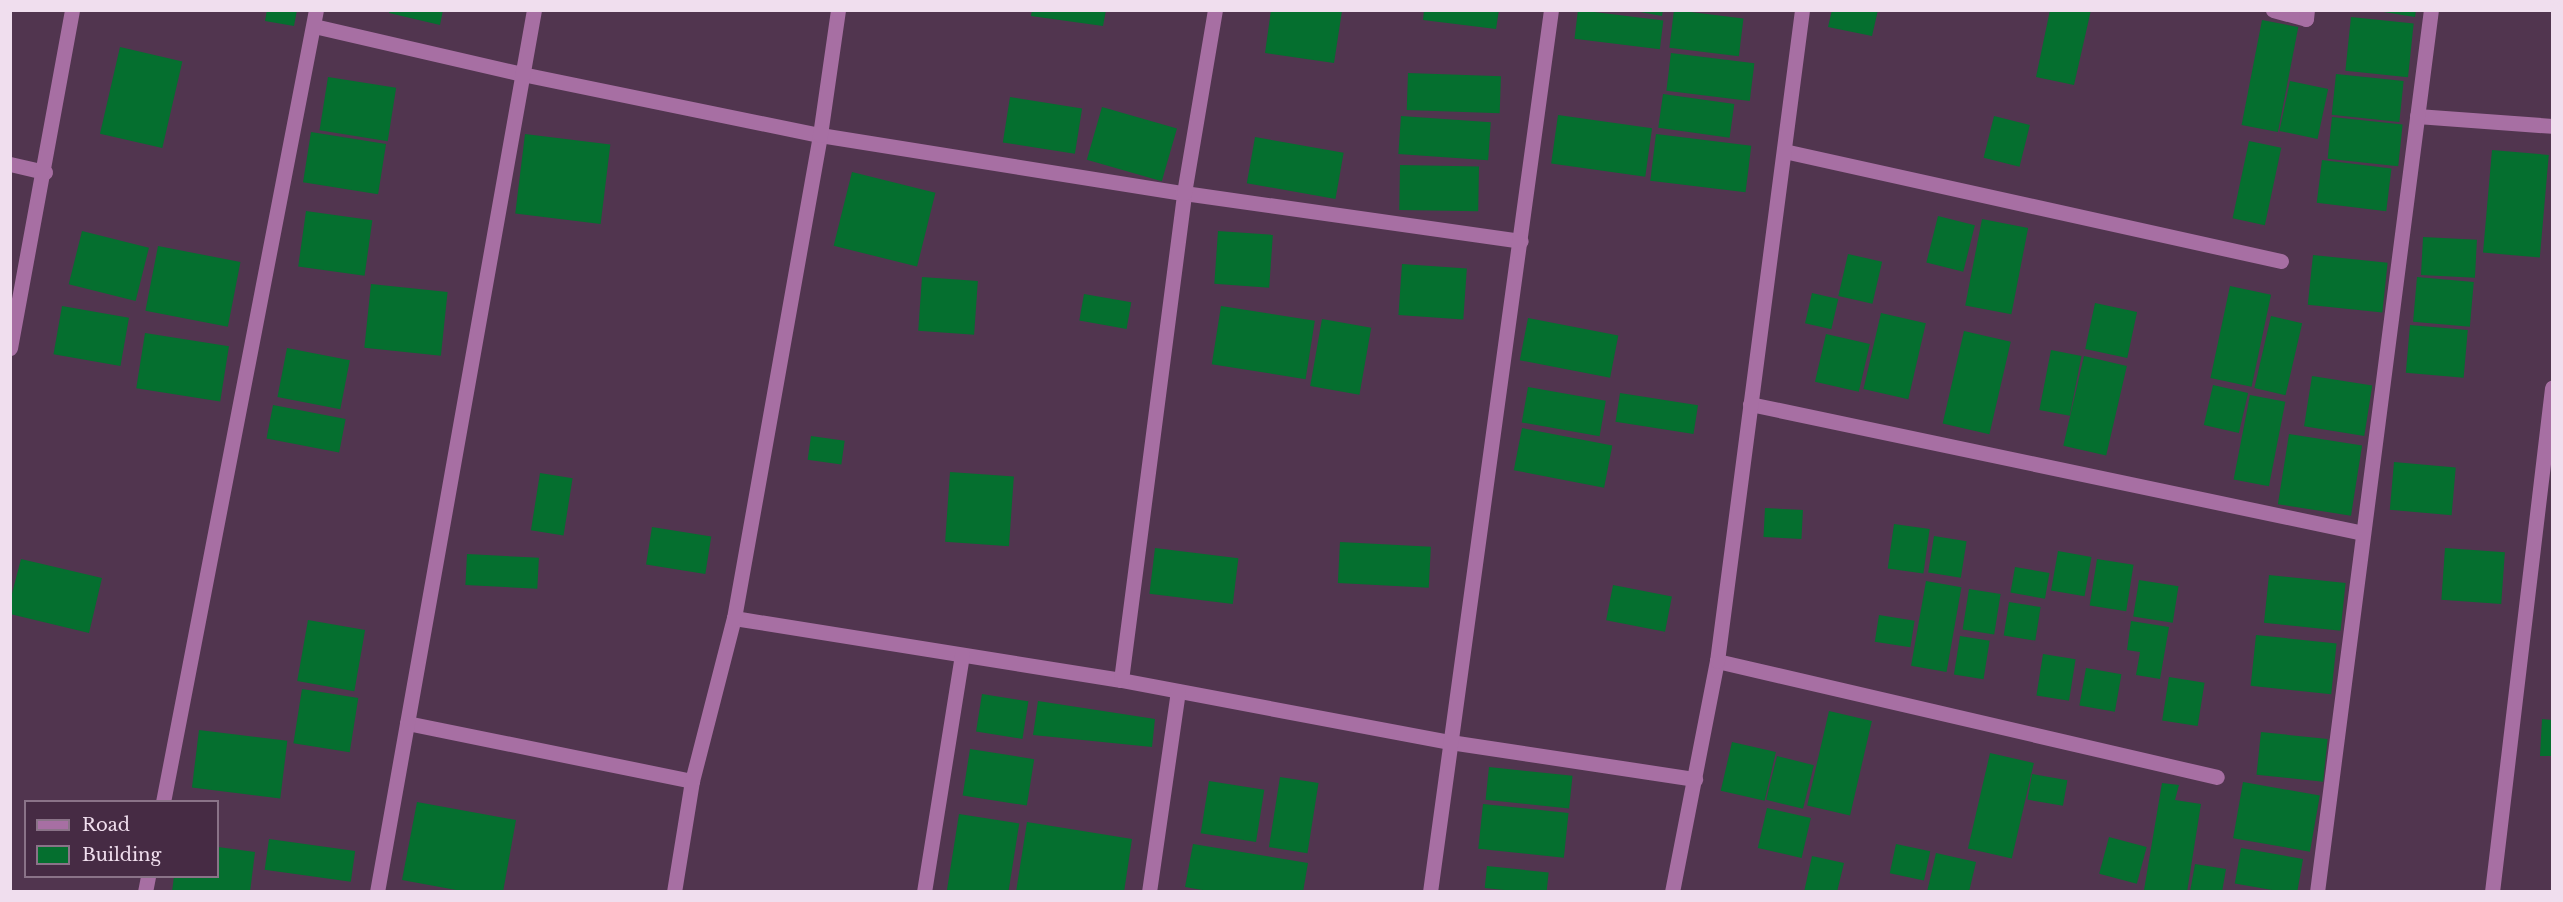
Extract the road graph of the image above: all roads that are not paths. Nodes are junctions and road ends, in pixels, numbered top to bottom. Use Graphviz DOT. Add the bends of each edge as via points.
graph roads {
  1 [pos="72,10"];
  2 [pos="316,10"];
  3 [pos="534,10"];
  4 [pos="838,10"];
  5 [pos="1215,10"];
  6 [pos="1551,10"];
  7 [pos="1802,10"];
  8 [pos="2273,10"];
  9 [pos="2307,10"];
  10 [pos="2431,10"];
  11 [pos="314,26"];
  12 [pos="522,74"];
  13 [pos="2417,116"];
  14 [pos="2553,126"];
  15 [pos="820,135"];
  16 [pos="1784,151"];
  17 [pos="10,164"];
  18 [pos="45,172"];
  19 [pos="1184,193"];
  20 [pos="1521,241"];
  21 [pos="2281,261"];
  22 [pos="10,348"];
  23 [pos="2553,388"];
  24 [pos="1750,404"];
  25 [pos="2549,442"];
  26 [pos="2363,533"];
  27 [pos="734,618"];
  28 [pos="962,655"];
  29 [pos="1717,661"];
  30 [pos="1120,680"];
  31 [pos="1178,691"];
  32 [pos="407,723"];
  33 [pos="1450,742"];
  34 [pos="2217,777"];
  35 [pos="1695,779"];
  36 [pos="692,781"];
  37 [pos="163,800"];
  38 [pos="377,891"];
  39 [pos="674,891"];
  40 [pos="924,891"];
  41 [pos="1149,891"];
  42 [pos="1430,891"];
  43 [pos="1672,891"];
  44 [pos="2317,891"];
  45 [pos="2493,891"];
  1 -- 18 [label="street"];
  2 -- 11 [label="street"];
  3 -- 12 [label="street"];
  4 -- 15 [label="street"];
  5 -- 19 [label="street"];
  6 -- 20 [label="street"];
  7 -- 16 [label="street"];
  8 -- 9 [label="street" via="2306,19"];
  10 -- 13 [label="street"];
  11 -- 12 [label="street"];
  11 -- 37 [label="street"];
  12 -- 15 [label="street"];
  12 -- 32 [label="street"];
  13 -- 14 [label="street"];
  13 -- 26 [label="street"];
  15 -- 19 [label="street"];
  15 -- 27 [label="street"];
  16 -- 21 [label="street"];
  16 -- 24 [label="street"];
  17 -- 18 [label="street"];
  18 -- 22 [label="street"];
  19 -- 20 [label="street"];
  19 -- 30 [label="street"];
  20 -- 33 [label="street"];
  23 -- 25 [label="street"];
  24 -- 26 [label="street"];
  24 -- 29 [label="street"];
  25 -- 45 [label="street"];
  26 -- 44 [label="street"];
  27 -- 28 [label="street"];
  27 -- 36 [label="street"];
  28 -- 30 [label="street"];
  28 -- 40 [label="street"];
  29 -- 34 [label="street"];
  29 -- 35 [label="street"];
  30 -- 31 [label="street"];
  31 -- 33 [label="street"];
  31 -- 41 [label="street"];
  32 -- 36 [label="street"];
  32 -- 38 [label="street"];
  33 -- 35 [label="street"];
  33 -- 42 [label="street"];
  35 -- 43 [label="street"];
  36 -- 39 [label="street"];
}
